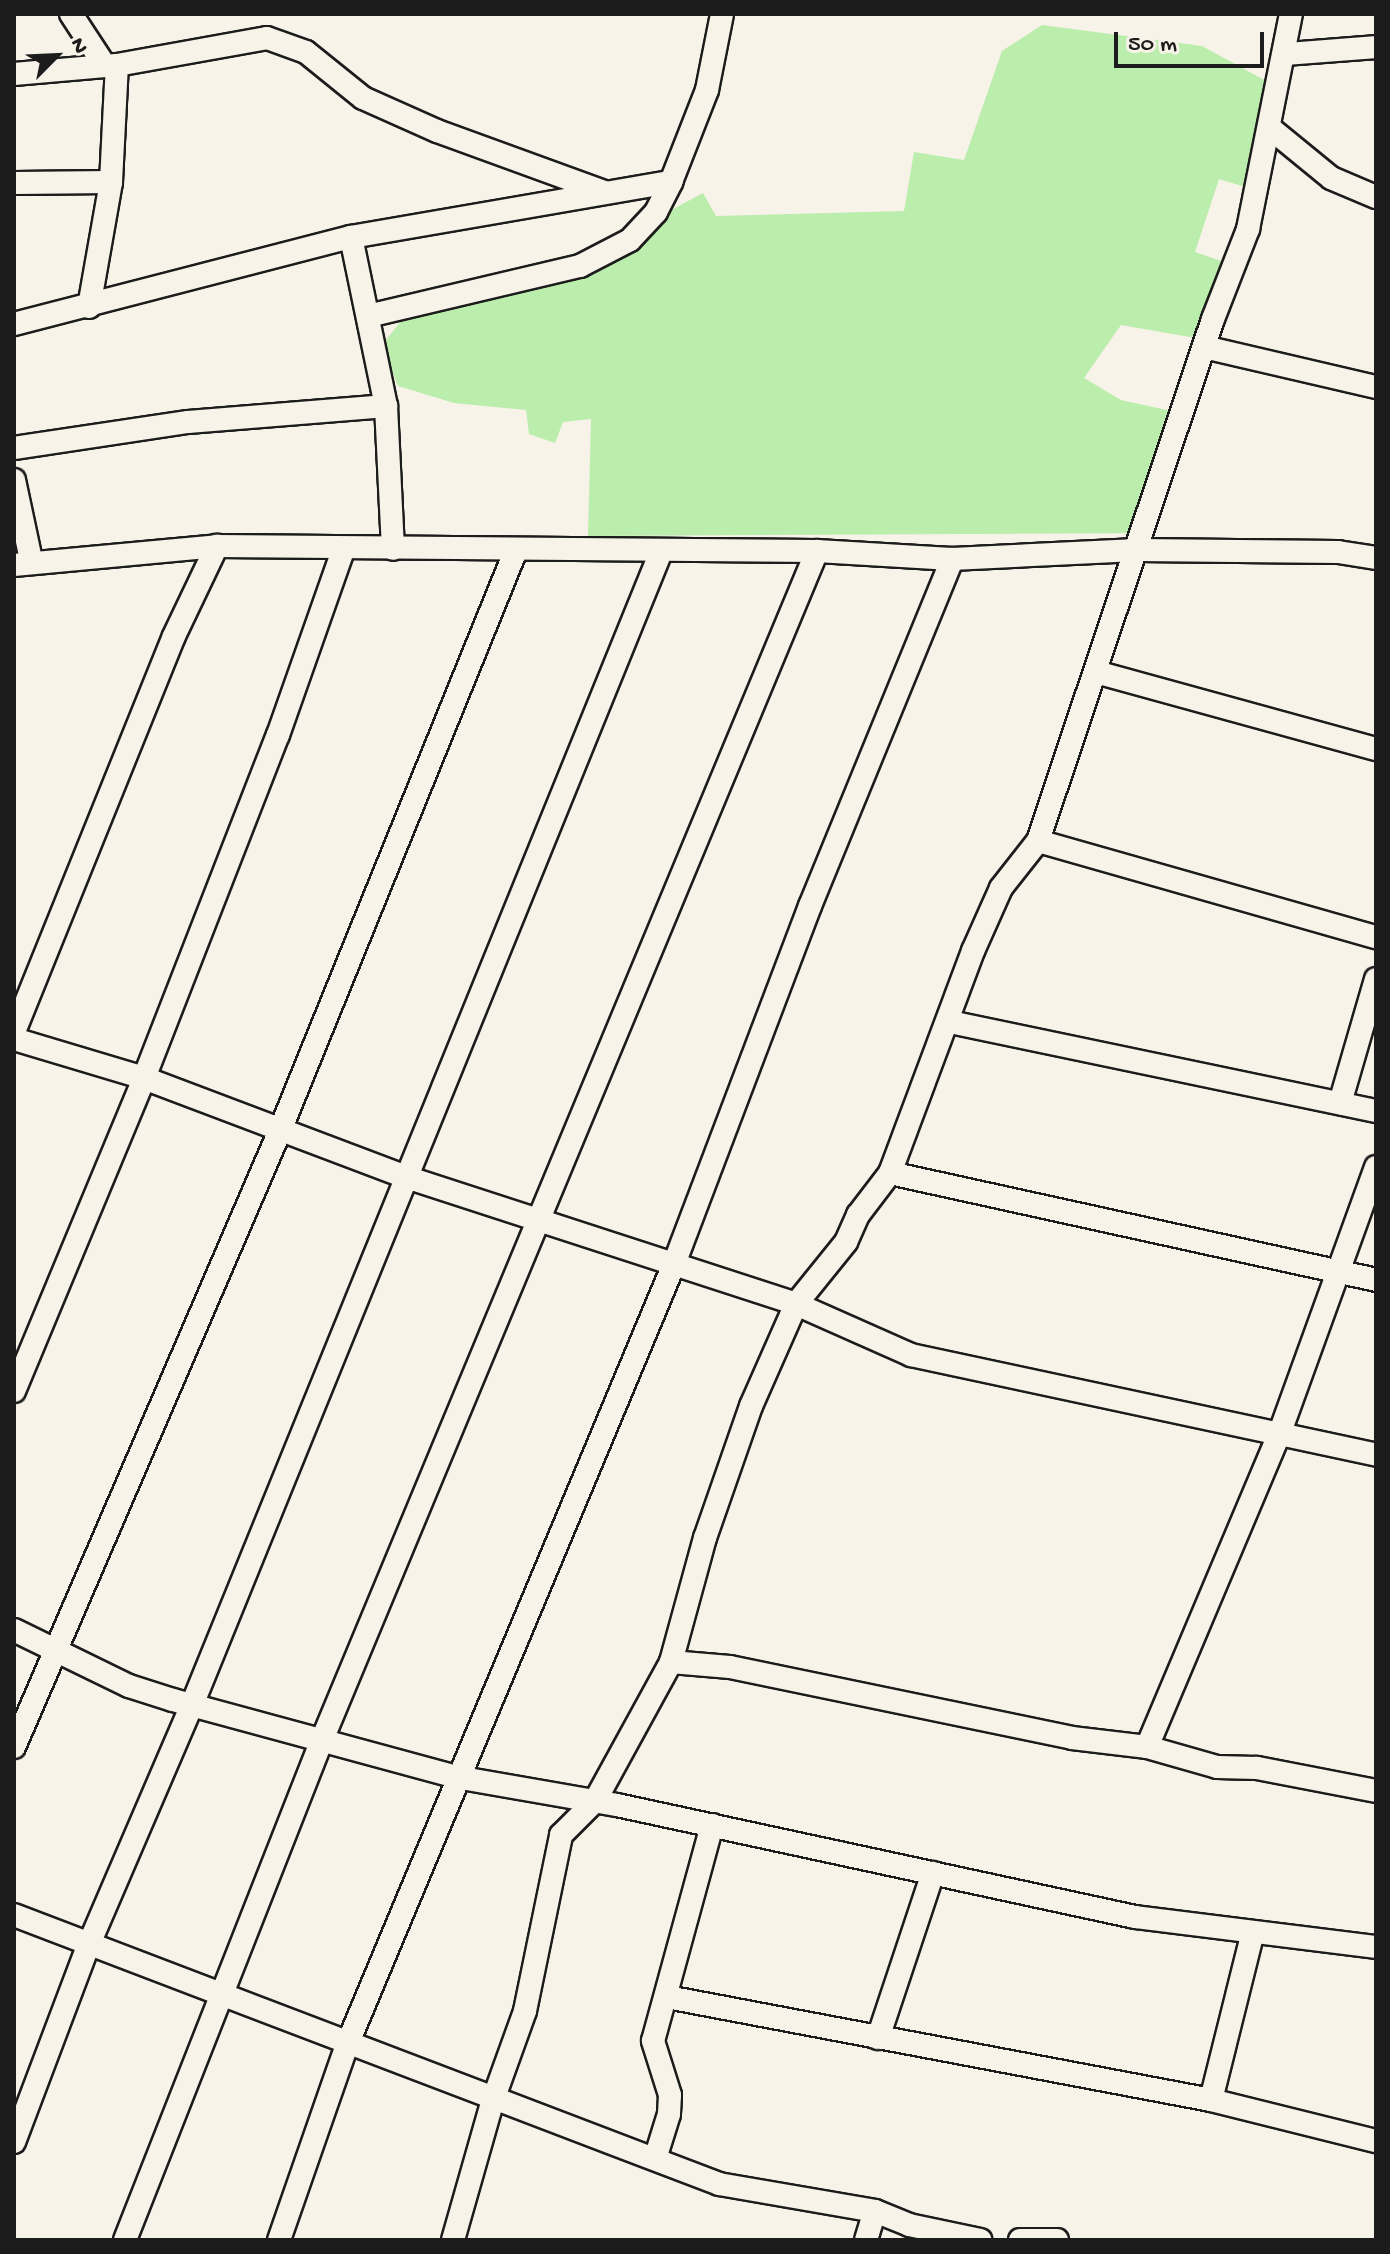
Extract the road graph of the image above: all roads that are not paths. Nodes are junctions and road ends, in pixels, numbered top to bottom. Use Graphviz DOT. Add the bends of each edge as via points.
graph roads {
  1 [pos="71,14"];
  2 [pos="722,14"];
  3 [pos="1291,14"];
  4 [pos="1376,47"];
  5 [pos="1286,54"];
  6 [pos="111,66"];
  7 [pos="14,74"];
  8 [pos="1270,128"];
  9 [pos="111,182"];
  10 [pos="671,182"];
  11 [pos="14,183"];
  12 [pos="606,192"];
  13 [pos="1376,197"];
  14 [pos="351,237"];
  15 [pos="89,307"];
  16 [pos="368,316"];
  17 [pos="14,324"];
  18 [pos="1204,347"];
  19 [pos="1376,387"];
  20 [pos="386,406"];
  21 [pos="14,448"];
  22 [pos="14,480"];
  23 [pos="217,546"];
  24 [pos="344,548"];
  25 [pos="393,549"];
  26 [pos="516,550"];
  27 [pos="1137,550"];
  28 [pos="817,551"];
  29 [pos="661,552"];
  30 [pos="1376,558"];
  31 [pos="952,559"];
  32 [pos="22,562"];
  33 [pos="1096,672"];
  34 [pos="1376,749"];
  35 [pos="1038,841"];
  36 [pos="1376,937"];
  37 [pos="1376,979"];
  38 [pos="950,1022"];
  39 [pos="14,1032"];
  40 [pos="14,1039"];
  41 [pos="144,1078"];
  42 [pos="1340,1103"];
  43 [pos="1376,1111"];
  44 [pos="279,1133"];
  45 [pos="1376,1167"];
  46 [pos="890,1173"];
  47 [pos="406,1177"];
  48 [pos="536,1222"];
  49 [pos="674,1264"];
  50 [pos="1341,1272"];
  51 [pos="1376,1280"];
  52 [pos="796,1304"];
  53 [pos="14,1391"];
  54 [pos="1279,1435"];
  55 [pos="1376,1455"];
  56 [pos="14,1630"];
  57 [pos="53,1649"];
  58 [pos="671,1662"];
  59 [pos="192,1705"];
  60 [pos="322,1740"];
  61 [pos="14,1747"];
  62 [pos="1147,1747"];
  63 [pos="456,1777"];
  64 [pos="1376,1791"];
  65 [pos="595,1801"];
  66 [pos="712,1825"];
  67 [pos="933,1873"];
  68 [pos="14,1915"];
  69 [pos="1252,1935"];
  70 [pos="89,1944"];
  71 [pos="1376,1947"];
  72 [pos="221,1992"];
  73 [pos="667,1997"];
  74 [pos="878,2038"];
  75 [pos="347,2045"];
  76 [pos="493,2100"];
  77 [pos="1211,2100"];
  78 [pos="1376,2141"];
  79 [pos="14,2142"];
  80 [pos="655,2159"];
  81 [pos="875,2211"];
  82 [pos="125,2240"];
  83 [pos="279,2240"];
  84 [pos="453,2240"];
  85 [pos="866,2240"];
  86 [pos="980,2240"];
  87 [pos="1020,2240"];
  88 [pos="1057,2240"];
  1 -- 6 [label="street"];
  2 -- 10 [label="street" via="707,90"];
  3 -- 5 [label="street"];
  4 -- 5 [label="street"];
  5 -- 8 [label="street"];
  6 -- 7 [label="street"];
  6 -- 9 [label="street"];
  6 -- 12 [label="street" via="267,38 306,52 363,98 437,131"];
  8 -- 13 [label="street" via="1331,178"];
  8 -- 18 [label="street" via="1248,229"];
  9 -- 11 [label="street"];
  9 -- 15 [label="street"];
  10 -- 12 [label="street"];
  10 -- 16 [label="street" via="656,212 630,240 580,266"];
  12 -- 14 [label="street"];
  14 -- 15 [label="street"];
  14 -- 16 [label="street"];
  15 -- 17 [label="street"];
  16 -- 20 [label="street"];
  18 -- 19 [label="street"];
  18 -- 27 [label="street"];
  20 -- 21 [label="street" via="188,422"];
  20 -- 25 [label="street"];
  22 -- 32 [label="street"];
  23 -- 24 [label="street"];
  23 -- 32 [label="street" via="135,557"];
  23 -- 39 [label="street" via="174,636"];
  24 -- 25 [label="street"];
  24 -- 41 [label="street" via="278,735"];
  25 -- 26 [label="street"];
  26 -- 29 [label="street"];
  26 -- 44 [label="street"];
  27 -- 30 [label="street" via="1338,552"];
  27 -- 31 [label="street"];
  27 -- 33 [label="street"];
  28 -- 29 [label="street"];
  28 -- 31 [label="street"];
  28 -- 48 [label="street"];
  29 -- 47 [label="street"];
  31 -- 49 [label="street" via="810,906"];
  33 -- 34 [label="street"];
  33 -- 35 [label="street"];
  35 -- 36 [label="street"];
  35 -- 38 [label="street" via="1001,888"];
  37 -- 42 [label="street"];
  38 -- 42 [label="street"];
  38 -- 46 [label="street"];
  40 -- 41 [label="street"];
  41 -- 44 [label="street"];
  41 -- 53 [label="street"];
  42 -- 43 [label="street"];
  44 -- 47 [label="street"];
  44 -- 57 [label="street"];
  45 -- 50 [label="street"];
  46 -- 50 [label="street"];
  46 -- 52 [label="street"];
  47 -- 48 [label="street"];
  47 -- 59 [label="street"];
  48 -- 49 [label="street"];
  48 -- 60 [label="street"];
  49 -- 52 [label="street"];
  49 -- 63 [label="street"];
  50 -- 51 [label="street"];
  50 -- 54 [label="street"];
  52 -- 54 [label="street" via="911,1355"];
  52 -- 58 [label="street" via="751,1406 705,1538"];
  54 -- 55 [label="street"];
  54 -- 62 [label="street"];
  56 -- 57 [label="street"];
  57 -- 59 [label="street" via="129,1686"];
  57 -- 61 [label="street"];
  58 -- 62 [label="street" via="730,1667 1072,1738"];
  58 -- 65 [label="street"];
  59 -- 60 [label="street"];
  59 -- 70 [label="street"];
  60 -- 63 [label="street"];
  60 -- 72 [label="street"];
  62 -- 64 [label="street" via="1217,1767 1257,1768"];
  63 -- 65 [label="street"];
  63 -- 75 [label="street"];
  65 -- 66 [label="street"];
  65 -- 76 [label="street" via="561,1835 525,2011"];
  66 -- 67 [label="street"];
  66 -- 73 [label="street"];
  67 -- 69 [label="street" via="1135,1917"];
  67 -- 74 [label="street"];
  68 -- 70 [label="street"];
  69 -- 71 [label="street"];
  69 -- 77 [label="street"];
  70 -- 72 [label="street"];
  70 -- 79 [label="street"];
  72 -- 75 [label="street"];
  72 -- 82 [label="street"];
  73 -- 74 [label="street"];
  73 -- 80 [label="street" via="653,2041 670,2095"];
  74 -- 77 [label="street"];
  75 -- 76 [label="street"];
  75 -- 83 [label="street"];
  76 -- 80 [label="street"];
  76 -- 84 [label="street"];
  77 -- 78 [label="street"];
  80 -- 81 [label="street" via="719,2184"];
  81 -- 85 [label="street"];
  81 -- 86 [label="street" via="909,2225"];
  87 -- 88 [label="street"];
}
